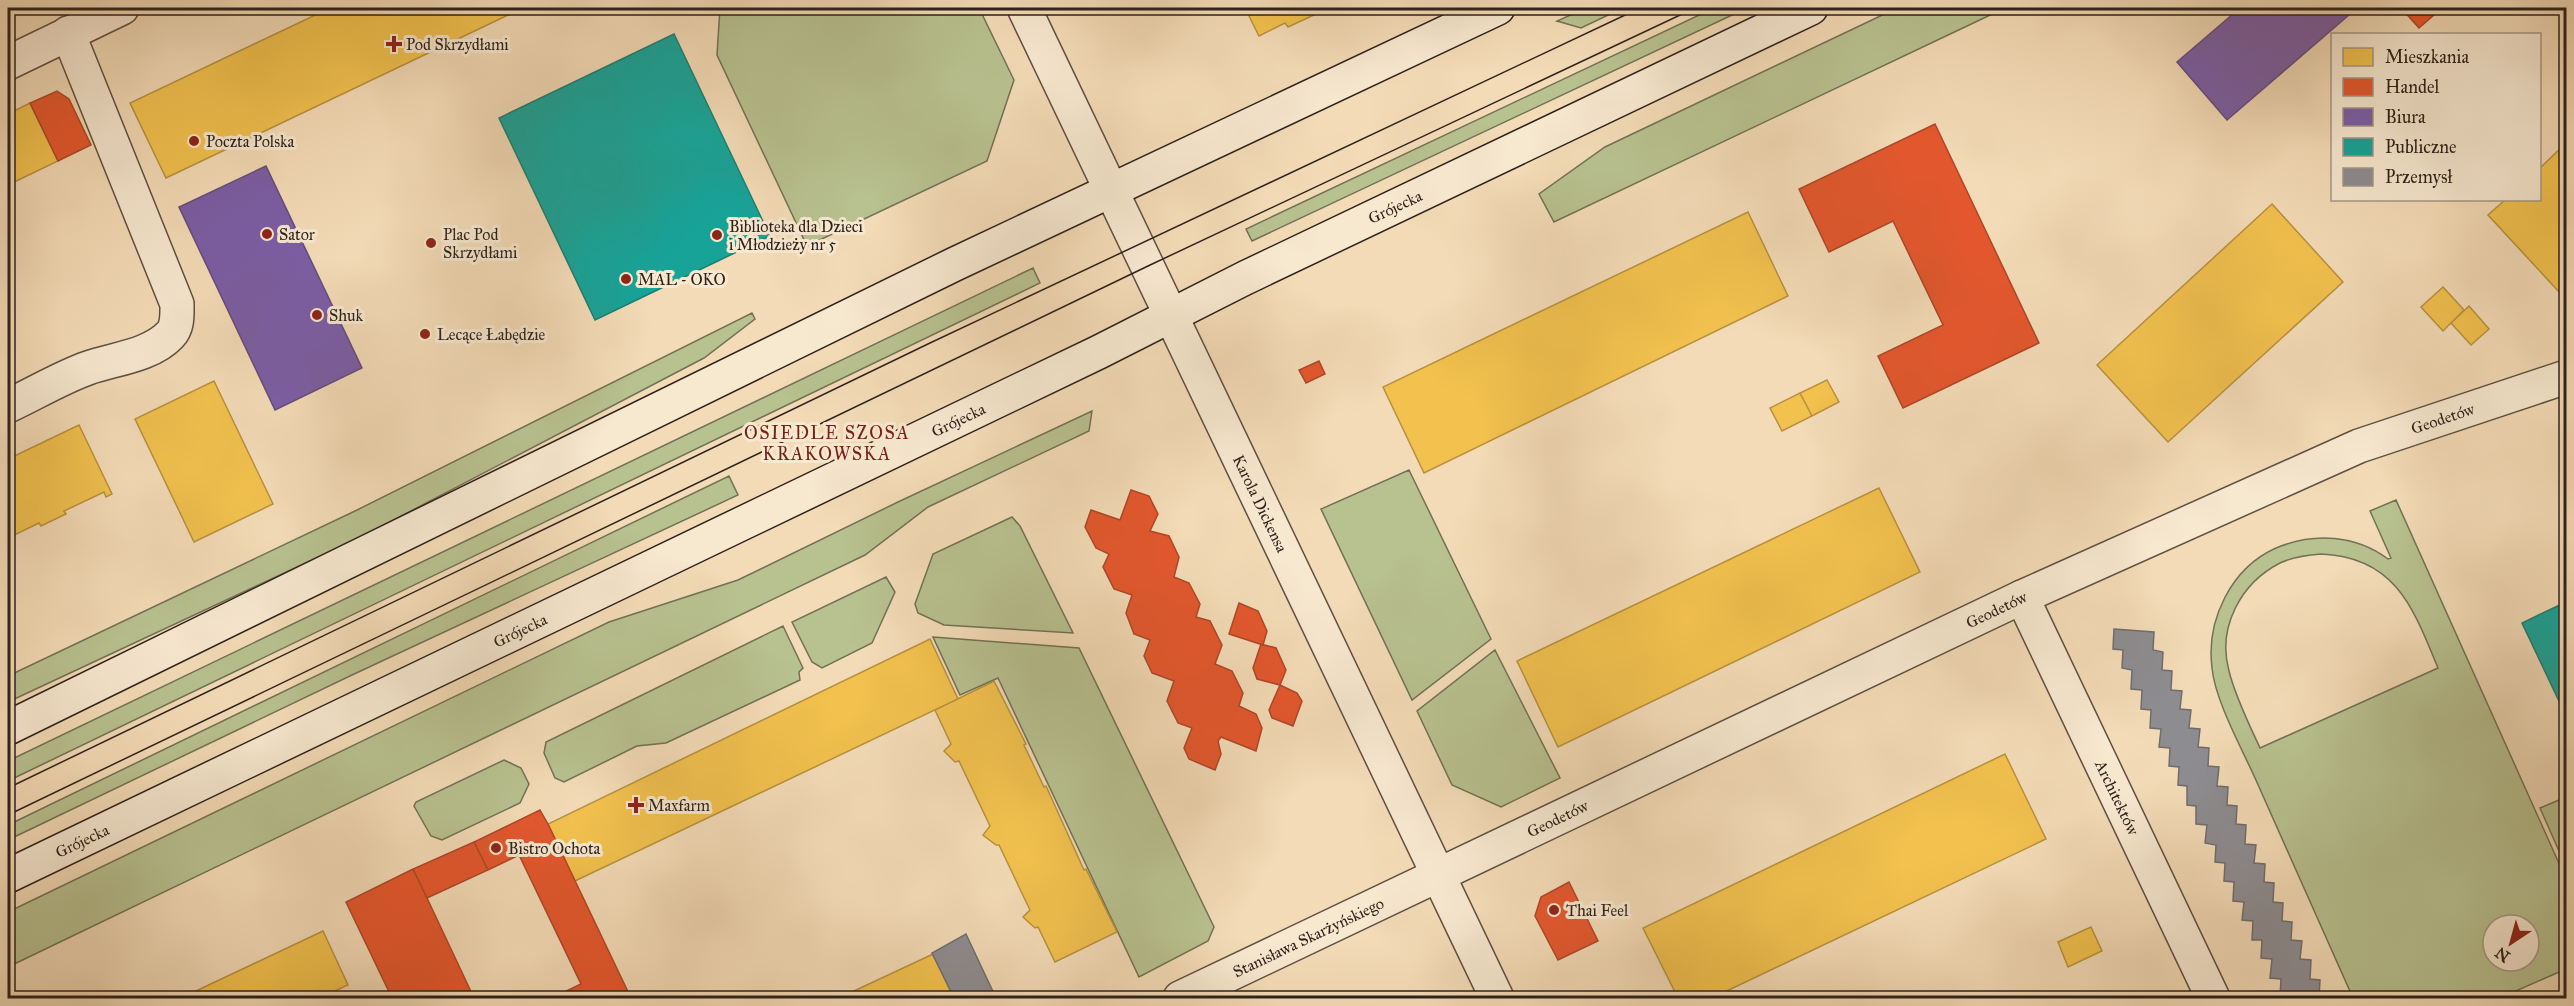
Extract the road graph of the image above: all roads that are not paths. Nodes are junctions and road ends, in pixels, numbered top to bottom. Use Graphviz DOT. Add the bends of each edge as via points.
graph roads {
  1 [pos="122,8"];
  2 [pos="1024,8"];
  3 [pos="1498,8"];
  4 [pos="1811,8"];
  5 [pos="68,33"];
  6 [pos="8,63"];
  7 [pos="1111,189"];
  8 [pos="1173,316"];
  9 [pos="2566,377"];
  10 [pos="8,406"];
  11 [pos="2022,597"];
  12 [pos="8,728"];
  13 [pos="1439,874"];
  14 [pos="8,876"];
  15 [pos="1180,999"];
  16 [pos="1497,999"];
  17 [pos="2213,999"];
  1 -- 5 [label="street"];
  2 -- 7 [label="street, Karola Dickensa"];
  3 -- 7 [label="street"];
  4 -- 8 [label="street, Grójecka"];
  5 -- 6 [label="street"];
  5 -- 10 [label="street" via="177,304 178,321 170,335 156,344 122,360 88,368"];
  7 -- 8 [label="street, Karola Dickensa"];
  7 -- 12 [label="street"];
  8 -- 13 [label="street, Karola Dickensa"];
  8 -- 14 [label="street, Grójecka"];
  9 -- 11 [label="street, Geodetów" via="2359,446"];
  11 -- 13 [label="street, Geodetów"];
  11 -- 17 [label="street, Architektów"];
  13 -- 15 [label="street, Stanisława Skarżyńskiego"];
  13 -- 16 [label="street, Karola Dickensa"];
}
